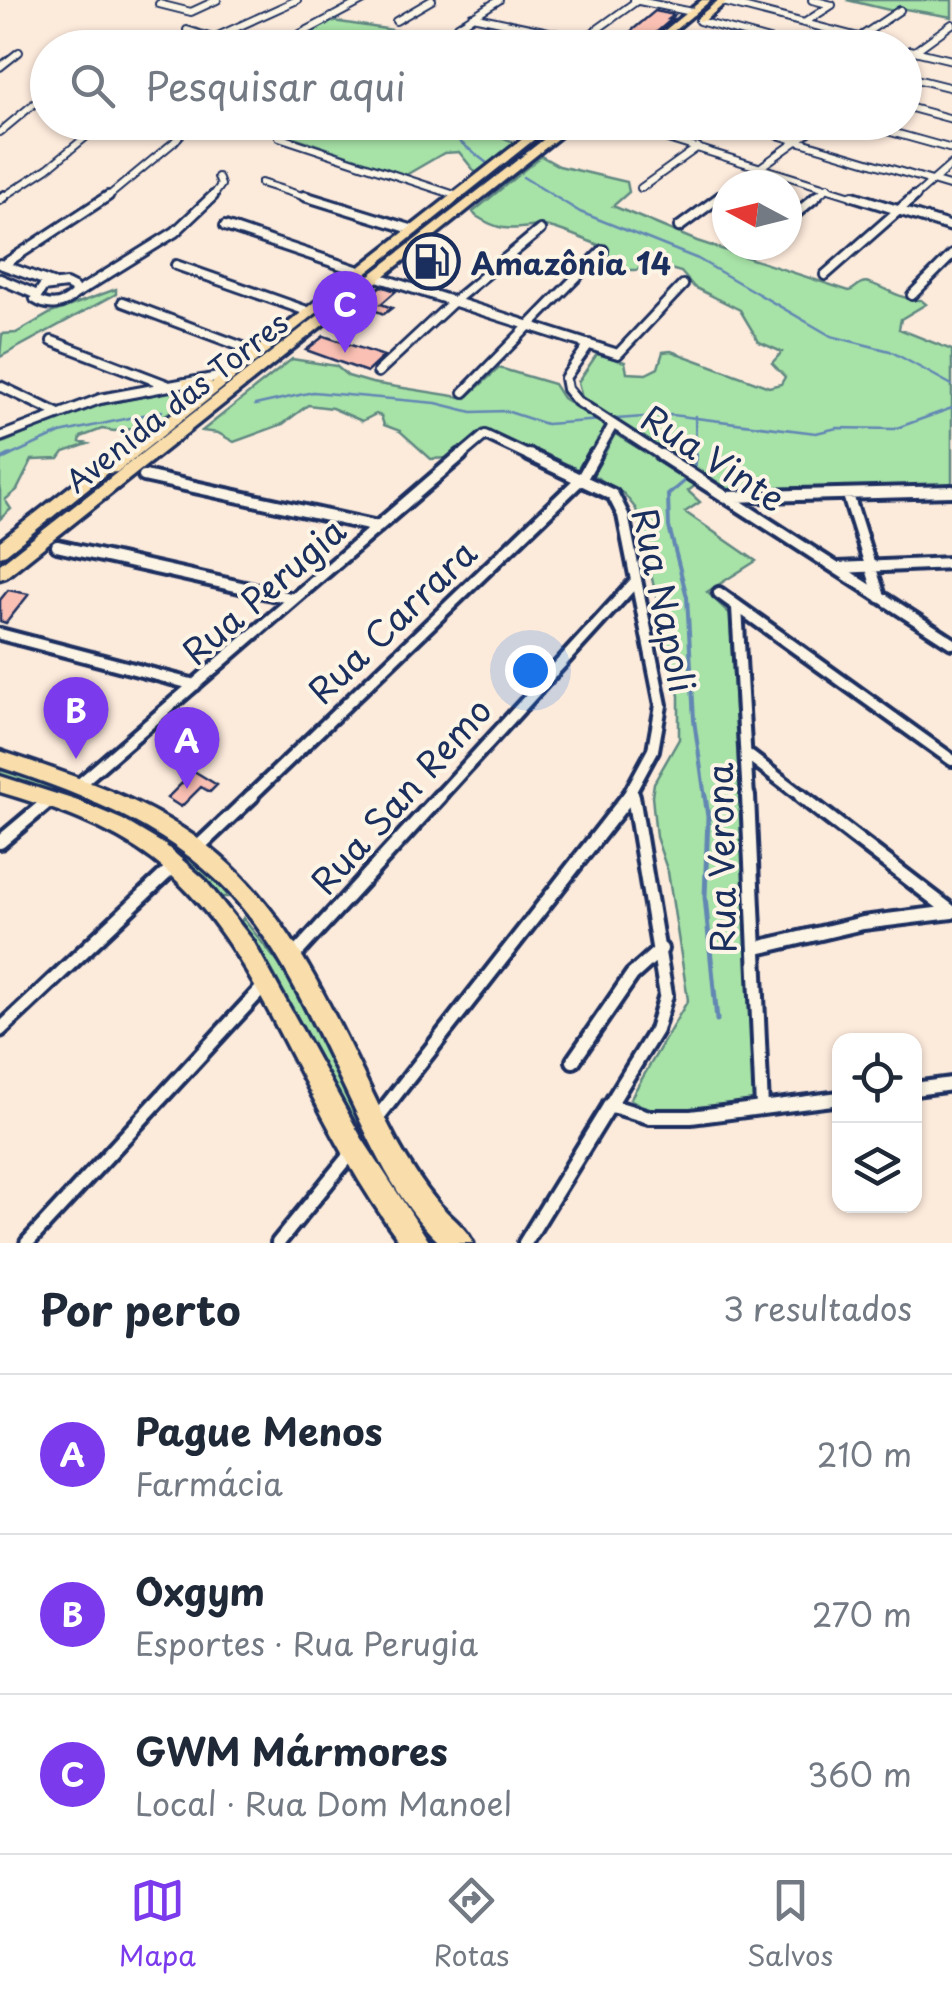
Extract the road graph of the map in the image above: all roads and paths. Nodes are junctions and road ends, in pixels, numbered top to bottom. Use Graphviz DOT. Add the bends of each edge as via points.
graph roads {
  1 [pos="217,0"];
  2 [pos="297,0"];
  3 [pos="432,0"];
  4 [pos="499,0"];
  5 [pos="636,0"];
  6 [pos="708,0"];
  7 [pos="812,0"];
  8 [pos="359,1"];
  9 [pos="724,1"];
  10 [pos="159,4"];
  11 [pos="900,10"];
  12 [pos="472,16"];
  13 [pos="696,16"];
  14 [pos="396,22"];
  15 [pos="804,23"];
  16 [pos="952,24"];
  17 [pos="458,26"];
  18 [pos="527,28"];
  19 [pos="231,30"];
  20 [pos="307,30"];
  21 [pos="524,30"];
  22 [pos="536,30"];
  23 [pos="596,30"];
  24 [pos="675,30"];
  25 [pos="682,30"];
  26 [pos="741,30"];
  27 [pos="832,30"];
  28 [pos="870,30"];
  29 [pos="922,45"];
  30 [pos="19,52"];
  31 [pos="922,53"];
  32 [pos="952,60"];
  33 [pos="0,67"];
  34 [pos="922,80"];
  35 [pos="952,88"];
  36 [pos="30,107"];
  37 [pos="922,111"];
  38 [pos="952,119"];
  39 [pos="0,132"];
  40 [pos="82,140"];
  41 [pos="175,140"];
  42 [pos="288,140"];
  43 [pos="529,140"];
  44 [pos="550,140"];
  45 [pos="674,140"];
  46 [pos="791,140"];
  47 [pos="800,140"];
  48 [pos="920,140"];
  49 [pos="797,142"];
  50 [pos="698,147"];
  51 [pos="952,149"];
  52 [pos="952,164"];
  53 [pos="762,166"];
  54 [pos="757,170"];
  55 [pos="218,177"];
  56 [pos="932,182"];
  57 [pos="261,184"];
  58 [pos="828,187"];
  59 [pos="640,188"];
  60 [pos="952,188"];
  61 [pos="458,196"];
  62 [pos="0,199"];
  63 [pos="712,203"];
  64 [pos="802,209"];
  65 [pos="899,210"];
  66 [pos="226,226"];
  67 [pos="679,227"];
  68 [pos="952,227"];
  69 [pos="414,230"];
  70 [pos="540,230"];
  71 [pos="603,250"];
  72 [pos="952,255"];
  73 [pos="1,263"];
  74 [pos="176,266"];
  75 [pos="362,272"];
  76 [pos="824,275"];
  77 [pos="377,277"];
  78 [pos="0,279"];
  79 [pos="58,284"];
  80 [pos="683,284"];
  81 [pos="344,285"];
  82 [pos="73,290"];
  83 [pos="35,294"];
  84 [pos="912,294"];
  85 [pos="123,302"];
  86 [pos="346,302"];
  87 [pos="453,302"];
  88 [pos="310,312"];
  89 [pos="530,326"];
  90 [pos="52,341"];
  91 [pos="589,344"];
  92 [pos="258,352"];
  93 [pos="378,372"];
  94 [pos="230,375"];
  95 [pos="188,383"];
  96 [pos="0,386"];
  97 [pos="168,386"];
  98 [pos="464,392"];
  99 [pos="218,395"];
  100 [pos="57,413"];
  101 [pos="612,424"];
  102 [pos="485,435"];
  103 [pos="0,437"];
  104 [pos="142,443"];
  105 [pos="144,476"];
  106 [pos="582,478"];
  107 [pos="110,479"];
  108 [pos="952,492"];
  109 [pos="848,495"];
  110 [pos="725,497"];
  111 [pos="378,527"];
  112 [pos="57,546"];
  113 [pos="0,550"];
  114 [pos="0,560"];
  115 [pos="952,563"];
  116 [pos="870,566"];
  117 [pos="835,568"];
  118 [pos="0,573"];
  119 [pos="635,582"];
  120 [pos="0,583"];
  121 [pos="719,593"];
  122 [pos="880,596"];
  123 [pos="294,600"];
  124 [pos="738,607"];
  125 [pos="0,634"];
  126 [pos="952,643"];
  127 [pos="195,685"];
  128 [pos="748,755"];
  129 [pos="0,760"];
  130 [pos="952,760"];
  131 [pos="0,784"];
  132 [pos="77,786"];
  133 [pos="632,792"];
  134 [pos="51,799"];
  135 [pos="0,842"];
  136 [pos="196,849"];
  137 [pos="175,865"];
  138 [pos="242,894"];
  139 [pos="213,902"];
  140 [pos="952,912"];
  141 [pos="258,916"];
  142 [pos="232,926"];
  143 [pos="757,948"];
  144 [pos="662,949"];
  145 [pos="291,960"];
  146 [pos="266,984"];
  147 [pos="0,1030"];
  148 [pos="573,1060"];
  149 [pos="952,1084"];
  150 [pos="922,1088"];
  151 [pos="832,1099"];
  152 [pos="608,1104"];
  153 [pos="762,1108"];
  154 [pos="374,1122"];
  155 [pos="354,1151"];
  156 [pos="27,1243"];
  157 [pos="278,1243"];
  158 [pos="417,1243"];
  159 [pos="460,1243"];
  160 [pos="525,1243"];
  1 -- 10 [label="street" via="191,12"];
  2 -- 19 [label="street"];
  3 -- 14 [label="street"];
  4 -- 12 [label="street"];
  5 -- 13 [label="street"];
  5 -- 23 [label="street"];
  6 -- 13 [label="main road"];
  7 -- 15 [label="street" via="832,5"];
  8 -- 20 [label="street"];
  9 -- 13 [label="main road"];
  9 -- 15 [label="street"];
  11 -- 28 [label="street"];
  12 -- 17 [label="street"];
  12 -- 18 [label="street"];
  13 -- 24 [label="main road"];
  13 -- 25 [label="main road"];
  13 -- 26 [label="street"];
  15 -- 27 [label="street"];
  16 -- 29 [label="street"];
  18 -- 21 [label="street"];
  18 -- 22 [label="street"];
  30 -- 33 [label="street"];
  31 -- 32 [label="street"];
  34 -- 35 [label="street"];
  36 -- 39 [label="street"];
  37 -- 38 [label="street"];
  40 -- 62 [label="street"];
  41 -- 73 [label="street" via="93,208"];
  42 -- 61 [label="street"];
  43 -- 61 [label="main road, Avenida das Torres"];
  44 -- 77 [label="main road, Avenida das Torres"];
  45 -- 50 [label="street"];
  46 -- 49 [label="street"];
  47 -- 49 [label="street"];
  48 -- 51 [label="street"];
  49 -- 53 [label="street"];
  49 -- 56 [label="street"];
  50 -- 53 [label="street"];
  50 -- 59 [label="street"];
  52 -- 56 [label="street"];
  53 -- 54 [label="street"];
  53 -- 58 [label="street"];
  55 -- 82 [label="street" via="221,185 196,213 103,278"];
  56 -- 60 [label="street"];
  56 -- 65 [label="street"];
  57 -- 69 [label="street"];
  58 -- 64 [label="street"];
  58 -- 65 [label="street"];
  61 -- 69 [label="main road, Avenida das Torres"];
  63 -- 67 [label="street"];
  65 -- 68 [label="street"];
  65 -- 76 [label="street"];
  66 -- 75 [label="street"];
  69 -- 75 [label="main road, Avenida das Torres"];
  70 -- 87 [label="street"];
  71 -- 89 [label="street"];
  72 -- 84 [label="street"];
  73 -- 79 [label="street"];
  74 -- 88 [label="street"];
  75 -- 81 [label="main road, Avenida das Torres"];
  77 -- 86 [label="main road, Avenida das Torres"];
  77 -- 87 [label="street"];
  78 -- 83 [label="street"];
  79 -- 82 [label="street"];
  79 -- 83 [label="street"];
  80 -- 91 [label="street" via="618,354"];
  81 -- 86 [label="main road" via="330,302"];
  81 -- 88 [label="main road, Avenida das Torres"];
  82 -- 83 [label="street" via="52,305 37,302"];
  85 -- 92 [label="street"];
  86 -- 99 [label="main road, Avenida das Torres"];
  87 -- 89 [label="street"];
  87 -- 93 [label="street"];
  88 -- 92 [label="main road, Avenida das Torres"];
  89 -- 91 [label="street"];
  89 -- 98 [label="street"];
  90 -- 97 [label="street"];
  91 -- 101 [label="street, Rua Vinte" via="565,378 570,395"];
  92 -- 94 [label="main road, Avenida das Torres"];
  94 -- 95 [label="street"];
  94 -- 99 [label="main road, Avenida das Torres"];
  95 -- 97 [label="street"];
  95 -- 99 [label="main road" via="206,384"];
  96 -- 100 [label="street"];
  97 -- 100 [label="street"];
  99 -- 104 [label="main road, Avenida das Torres"];
  99 -- 107 [label="main road, Avenida das Torres"];
  99 -- 120 [label="main road"];
  100 -- 103 [label="street"];
  101 -- 106 [label="street, Rua Carrara"];
  101 -- 110 [label="street, Rua Vinte"];
  102 -- 106 [label="street, Rua Napoli"];
  102 -- 111 [label="street, Rua Perugia"];
  104 -- 107 [label="main road, Avenida das Torres"];
  104 -- 113 [label="main road" via="105,464"];
  105 -- 111 [label="street"];
  106 -- 119 [label="street, Rua Napoli" via="613,495"];
  106 -- 136 [label="street, Rua Carrara"];
  107 -- 114 [label="main road, Avenida das Torres"];
  107 -- 118 [label="main road, Avenida das Torres"];
  108 -- 109 [label="street"];
  109 -- 110 [label="street"];
  109 -- 116 [label="street"];
  110 -- 117 [label="street, Rua Vinte"];
  111 -- 123 [label="street, Rua Perugia"];
  112 -- 123 [label="street"];
  115 -- 116 [label="street"];
  116 -- 117 [label="street"];
  116 -- 122 [label="street"];
  117 -- 122 [label="street, Rua Vinte"];
  119 -- 133 [label="street, Rua Napoli" via="662,731"];
  119 -- 145 [label="street, Rua San Remo"];
  121 -- 124 [label="street"];
  122 -- 126 [label="street, Rua Vinte"];
  123 -- 127 [label="street, Rua Perugia"];
  124 -- 128 [label="street, Rua Verona"];
  124 -- 130 [label="street"];
  125 -- 127 [label="street"];
  127 -- 132 [label="street, Rua Perugia"];
  128 -- 140 [label="street"];
  128 -- 143 [label="street, Rua Verona"];
  129 -- 132 [label="main road"];
  131 -- 134 [label="main road"];
  132 -- 136 [label="main road"];
  133 -- 144 [label="street"];
  133 -- 154 [label="street, Rua Napoli"];
  134 -- 135 [label="street"];
  134 -- 137 [label="main road" via="128,833"];
  136 -- 138 [label="main road"];
  137 -- 139 [label="main road"];
  137 -- 147 [label="street"];
  138 -- 139 [label="main road" via="232,904"];
  138 -- 141 [label="main road"];
  139 -- 142 [label="main road"];
  140 -- 143 [label="street" via="863,923"];
  141 -- 142 [label="main road" via="240,916"];
  141 -- 145 [label="main road"];
  142 -- 146 [label="main road"];
  143 -- 153 [label="street, Rua Verona"];
  144 -- 148 [label="street" via="632,974"];
  144 -- 152 [label="street" via="666,995 656,1030"];
  145 -- 154 [label="main road"];
  146 -- 155 [label="main road"];
  146 -- 156 [label="street"];
  149 -- 150 [label="street"];
  151 -- 153 [label="street"];
  152 -- 153 [label="street" via="650,1117"];
  152 -- 160 [label="street"];
  154 -- 159 [label="main road" via="410,1191"];
  155 -- 157 [label="street"];
  155 -- 158 [label="main road"];
}
